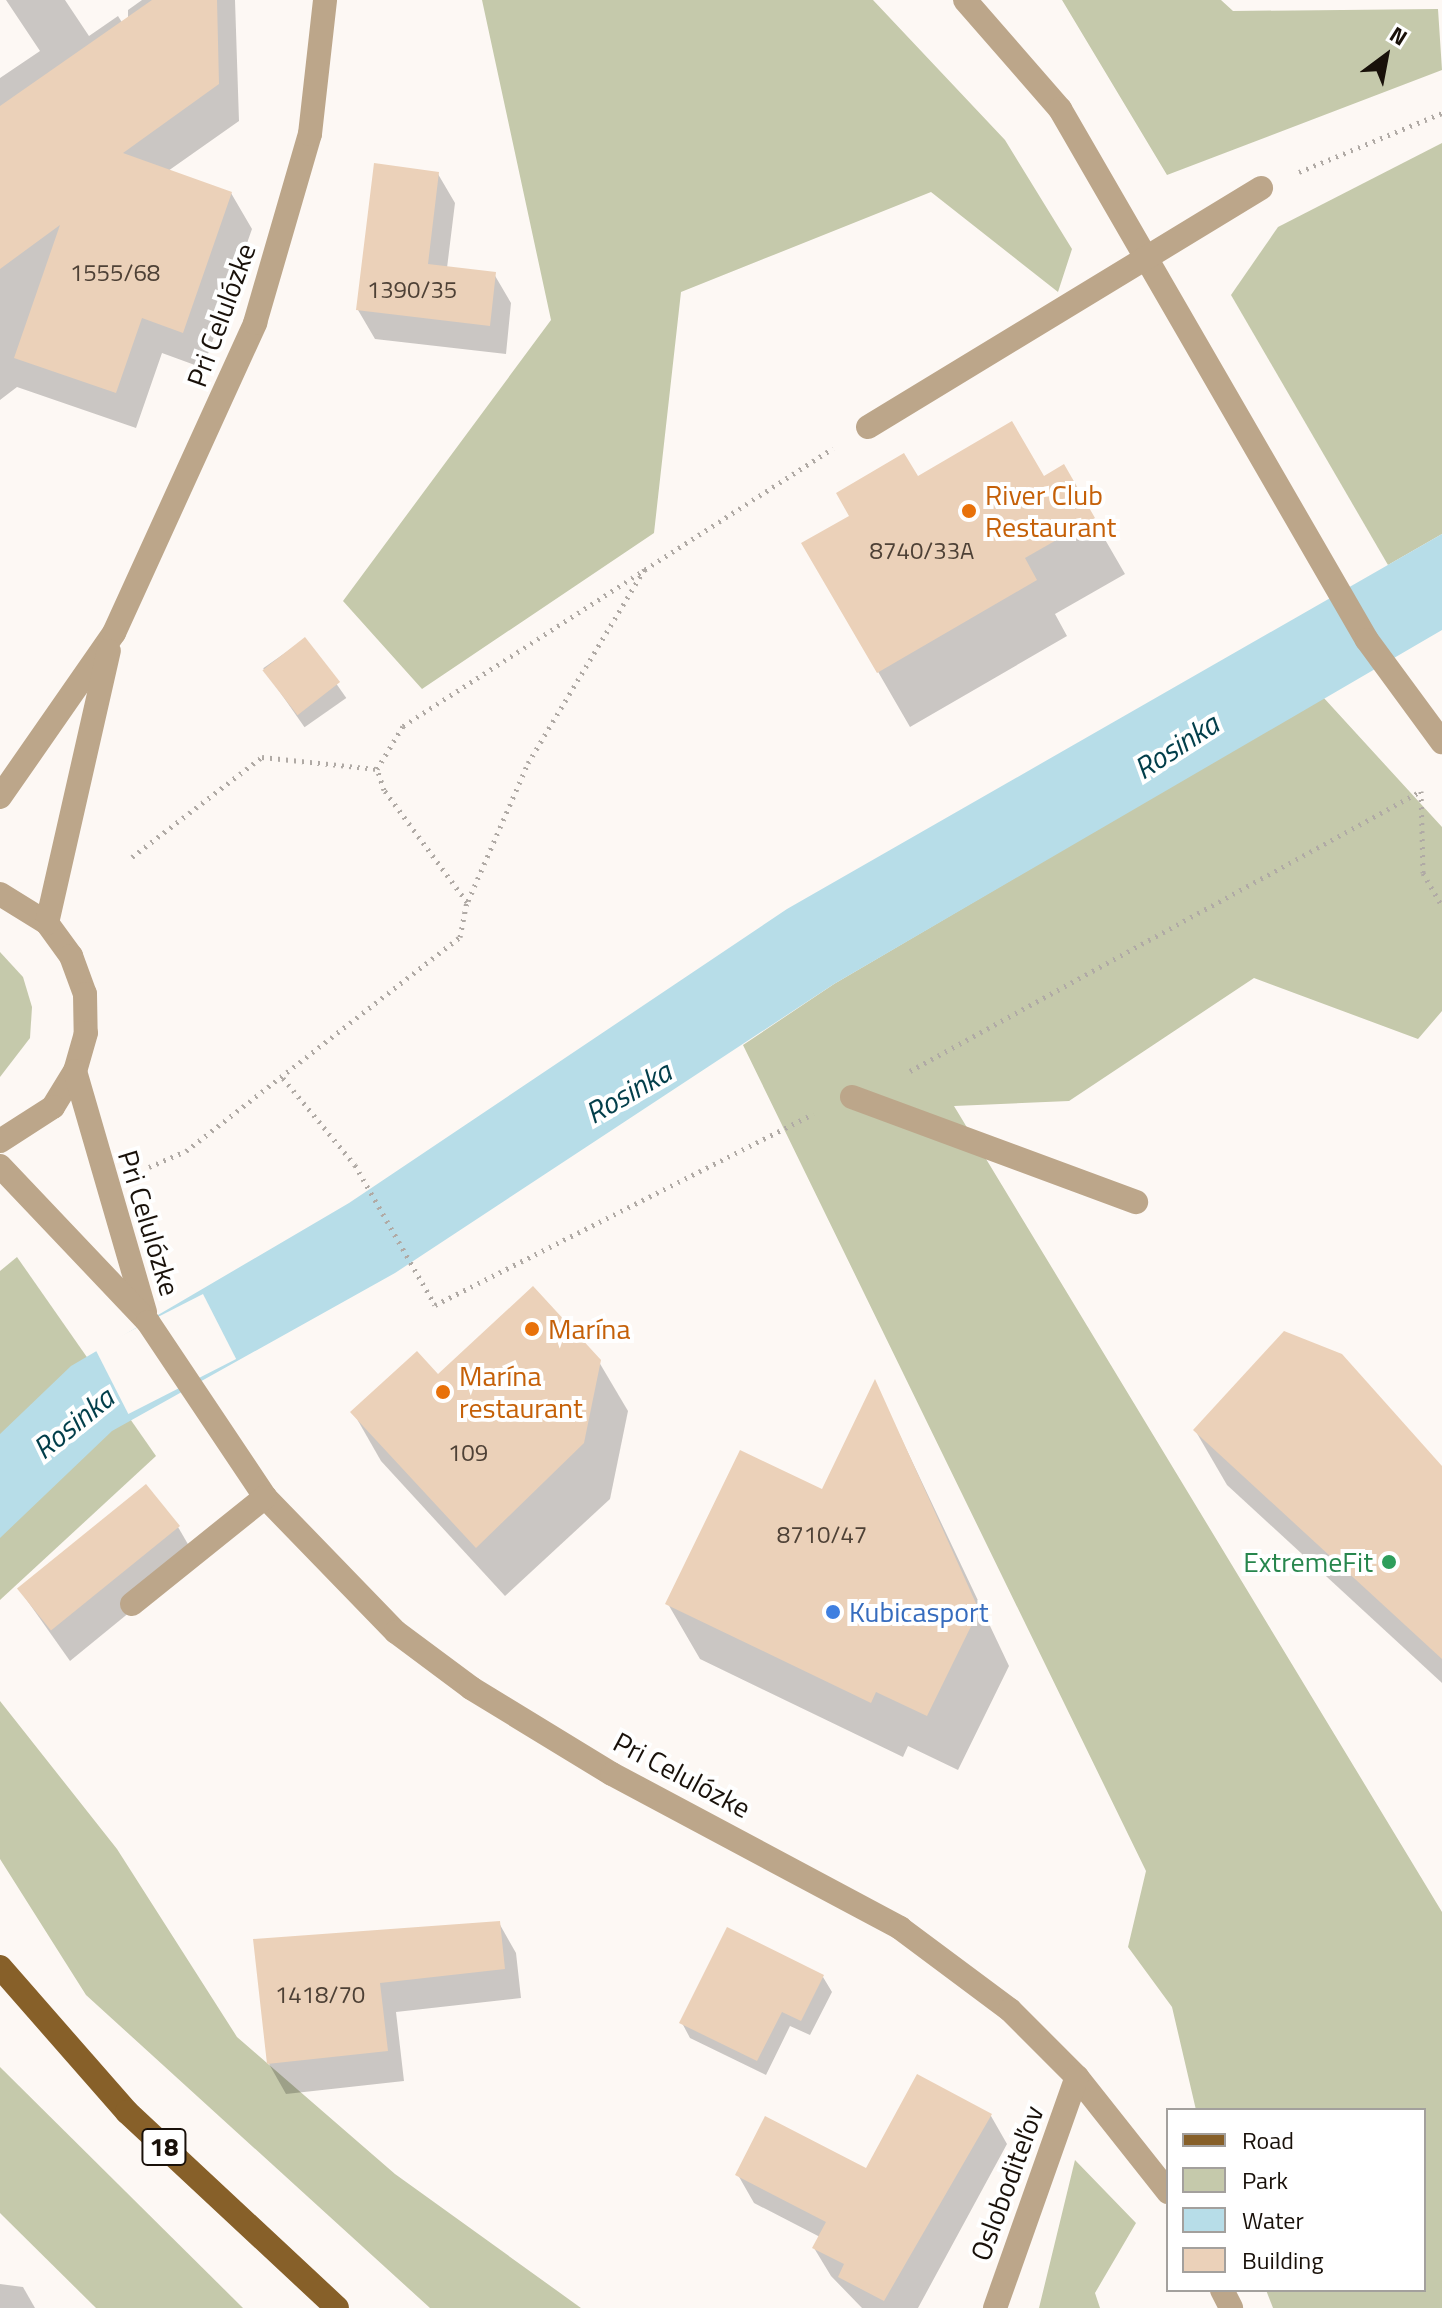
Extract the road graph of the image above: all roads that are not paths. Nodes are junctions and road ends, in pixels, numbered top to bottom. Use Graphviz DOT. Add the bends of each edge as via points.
graph roads {
  1 [pos="325,0"];
  2 [pos="965,0"];
  3 [pos="1261,188"];
  4 [pos="1150,256"];
  5 [pos="868,427"];
  6 [pos="114,633"];
  7 [pos="1442,742"];
  8 [pos="0,797"];
  9 [pos="0,894"];
  10 [pos="47,923"];
  11 [pos="75,1071"];
  12 [pos="852,1097"];
  13 [pos="0,1141"];
  14 [pos="0,1166"];
  15 [pos="1136,1202"];
  16 [pos="148,1322"];
  17 [pos="265,1497"];
  18 [pos="132,1604"];
  19 [pos="2,1970"];
  20 [pos="1077,2077"];
  21 [pos="1166,2189"];
  22 [pos="337,2308"];
  23 [pos="995,2308"];
  1 -- 6 [label="street, Pri Celulózke" via="310,134 255,323"];
  2 -- 4 [label="street" via="1060,109"];
  3 -- 4 [label="street"];
  4 -- 5 [label="street"];
  4 -- 7 [label="street" via="1367,640"];
  6 -- 8 [label="street, Pri Celulózke"];
  6 -- 10 [label="street, Pri Celulózke"];
  9 -- 10 [label="street"];
  10 -- 11 [label="street" via="71,956 85,994 86,1033"];
  11 -- 13 [label="street" via="53,1107"];
  11 -- 16 [label="street, Pri Celulózke"];
  12 -- 15 [label="street"];
  14 -- 16 [label="street, Pri Celulózke"];
  16 -- 17 [label="street, Pri Celulózke" via="187,1388"];
  17 -- 18 [label="street"];
  17 -- 20 [label="street, Pri Celulózke" via="336,1576 471,1688 612,1774 900,1928 1010,2010"];
  19 -- 22 [label="main road, 18" via="127,2112"];
  20 -- 21 [label="street, Pri Celulózke"];
  20 -- 23 [label="street, Osloboditeľov"];
}
